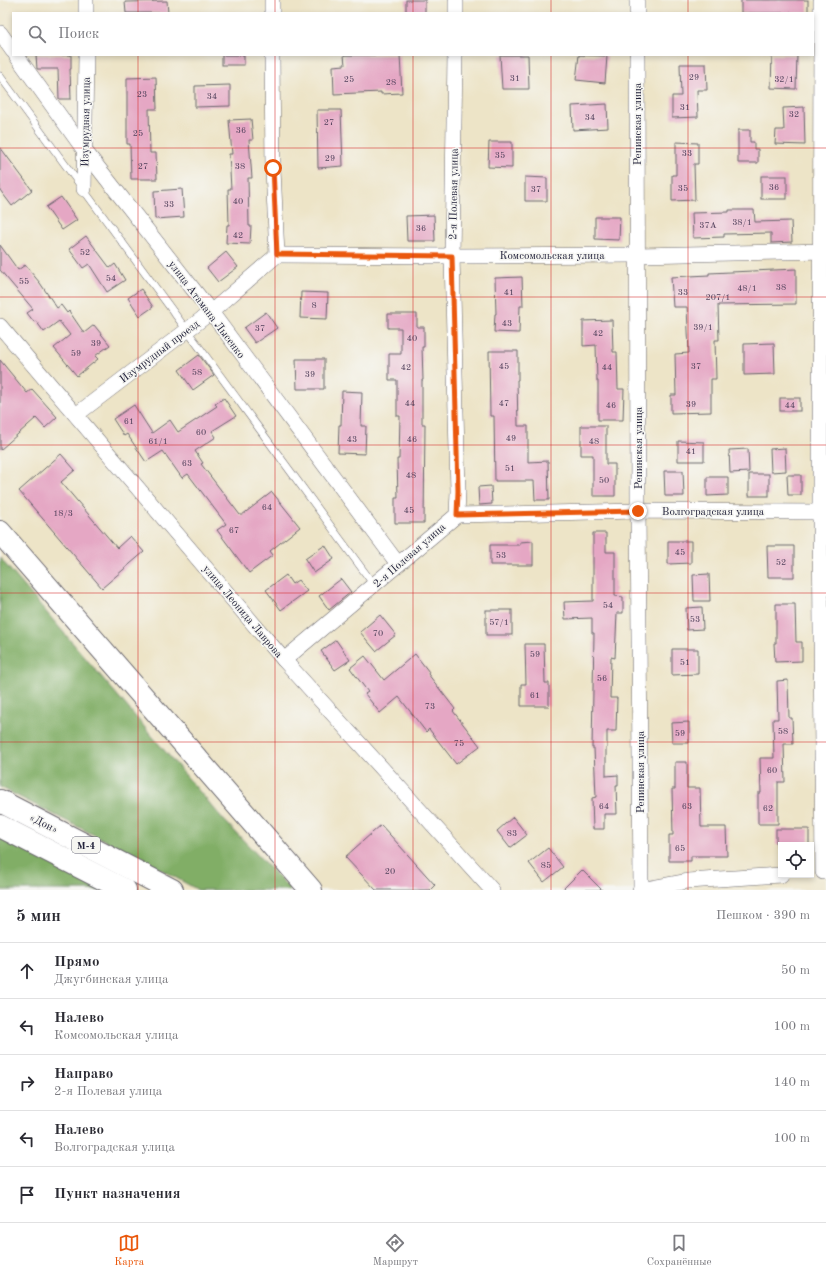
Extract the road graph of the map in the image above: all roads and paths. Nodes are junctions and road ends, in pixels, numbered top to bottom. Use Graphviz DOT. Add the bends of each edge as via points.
graph roads {
  1 [pos="86,0"];
  2 [pos="272,0"];
  3 [pos="456,0"];
  4 [pos="637,0"];
  5 [pos="821,0"];
  6 [pos="86,12"];
  7 [pos="272,12"];
  8 [pos="456,12"];
  9 [pos="637,12"];
  10 [pos="0,33"];
  11 [pos="12,50"];
  12 [pos="17,56"];
  13 [pos="86,56"];
  14 [pos="272,56"];
  15 [pos="455,56"];
  16 [pos="637,56"];
  17 [pos="0,76"];
  18 [pos="84,151"];
  19 [pos="84,189"];
  20 [pos="823,251"];
  21 [pos="277,254"];
  22 [pos="638,255"];
  23 [pos="452,256"];
  24 [pos="211,312"];
  25 [pos="0,326"];
  26 [pos="188,330"];
  27 [pos="76,415"];
  28 [pos="638,511"];
  29 [pos="823,512"];
  30 [pos="457,515"];
  31 [pos="0,532"];
  32 [pos="398,564"];
  33 [pos="375,585"];
  34 [pos="284,660"];
  35 [pos="0,801"];
  36 [pos="0,826"];
  37 [pos="820,872"];
  38 [pos="778,875"];
  39 [pos="641,889"];
  40 [pos="124,890"];
  41 [pos="172,890"];
  42 [pos="311,890"];
  43 [pos="492,890"];
  1 -- 6 [label="street"];
  2 -- 7 [label="street"];
  3 -- 8 [label="street"];
  4 -- 9 [label="street"];
  5 -- 20 [label="street"];
  10 -- 11 [label="street"];
  12 -- 18 [label="street, улица Атамана Лысенко"];
  13 -- 18 [label="street, Изумрудная улица"];
  14 -- 21 [label="street"];
  15 -- 23 [label="street, 2-я Полевая улица"];
  16 -- 22 [label="street, Репинская улица"];
  17 -- 19 [label="lane"];
  18 -- 19 [label="street, Изумрудная улица"];
  18 -- 24 [label="street, улица Атамана Лысенко"];
  19 -- 26 [label="lane"];
  20 -- 22 [label="street, Комсомольская улица"];
  20 -- 29 [label="street"];
  21 -- 23 [label="street, Комсомольская улица"];
  21 -- 24 [label="street, Изумрудный проезд"];
  22 -- 23 [label="street, Комсомольская улица"];
  22 -- 28 [label="street, Репинская улица"];
  23 -- 30 [label="street, 2-я Полевая улица"];
  24 -- 26 [label="street, Изумрудный проезд"];
  24 -- 32 [label="street, улица Атамана Лысенко"];
  25 -- 27 [label="street, улица Леонида Лаврова"];
  26 -- 27 [label="street, Изумрудный проезд"];
  26 -- 33 [label="lane"];
  27 -- 34 [label="street, улица Леонида Лаврова"];
  28 -- 29 [label="street, Волгоградская улица"];
  28 -- 30 [label="street, Волгоградская улица"];
  28 -- 39 [label="street, Репинская улица"];
  29 -- 37 [label="street"];
  30 -- 32 [label="street, 2-я Полевая улица"];
  31 -- 42 [label="main road"];
  32 -- 33 [label="street, 2-я Полевая улица"];
  33 -- 34 [label="street, 2-я Полевая улица"];
  34 -- 43 [label="street, улица Леонида Лаврова"];
  35 -- 41 [label="main road, «Дон» / М-4"];
  36 -- 40 [label="main road, «Дон» / М-4"];
  38 -- 39 [label="street" via="688,881"];
}
